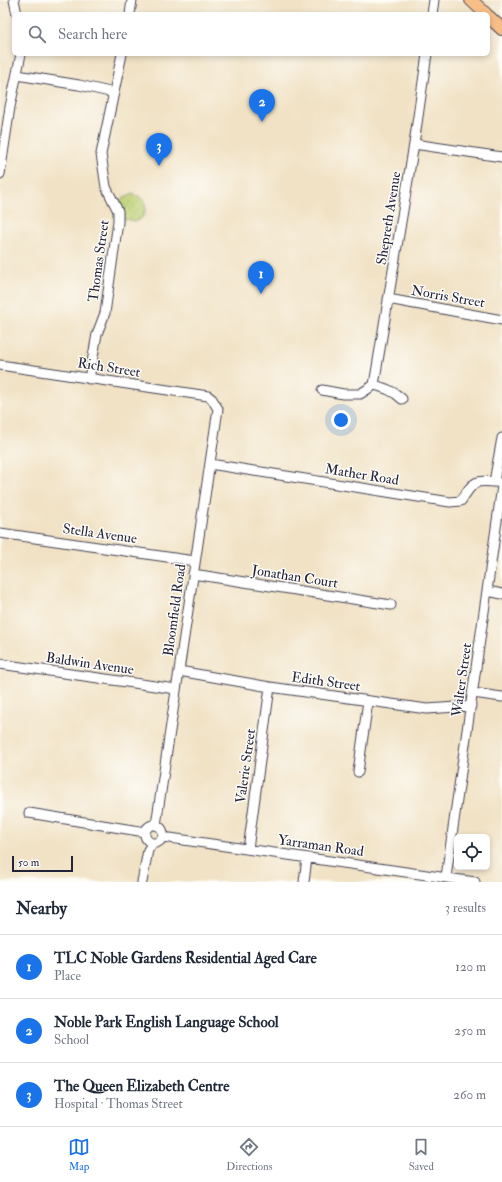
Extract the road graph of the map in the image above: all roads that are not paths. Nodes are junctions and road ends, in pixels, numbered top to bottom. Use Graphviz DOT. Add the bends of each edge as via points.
graph roads {
  1 [pos="14,0"];
  2 [pos="132,0"];
  3 [pos="434,0"];
  4 [pos="471,0"];
  5 [pos="16,12"];
  6 [pos="130,12"];
  7 [pos="432,12"];
  8 [pos="484,12"];
  9 [pos="490,18"];
  10 [pos="502,29"];
  11 [pos="20,56"];
  12 [pos="122,56"];
  13 [pos="426,56"];
  14 [pos="17,75"];
  15 [pos="114,92"];
  16 [pos="0,106"];
  17 [pos="10,107"];
  18 [pos="414,144"];
  19 [pos="502,157"];
  20 [pos="0,174"];
  21 [pos="388,299"];
  22 [pos="502,320"];
  23 [pos="0,365"];
  24 [pos="89,379"];
  25 [pos="374,385"];
  26 [pos="322,390"];
  27 [pos="212,399"];
  28 [pos="402,399"];
  29 [pos="502,438"];
  30 [pos="210,464"];
  31 [pos="499,484"];
  32 [pos="0,533"];
  33 [pos="195,561"];
  34 [pos="193,574"];
  35 [pos="488,591"];
  36 [pos="502,594"];
  37 [pos="392,605"];
  38 [pos="0,664"];
  39 [pos="179,671"];
  40 [pos="270,688"];
  41 [pos="176,689"];
  42 [pos="473,693"];
  43 [pos="502,697"];
  44 [pos="368,701"];
  45 [pos="471,706"];
  46 [pos="358,772"];
  47 [pos="29,813"];
  48 [pos="156,826"];
  49 [pos="145,832"];
  50 [pos="163,837"];
  51 [pos="153,843"];
  52 [pos="248,849"];
  53 [pos="308,858"];
  54 [pos="446,877"];
  55 [pos="142,882"];
  56 [pos="304,882"];
  57 [pos="475,882"];
  1 -- 5 [label="street"];
  2 -- 6 [label="street"];
  3 -- 7 [label="street"];
  4 -- 8 [label="main road"];
  9 -- 10 [label="main road"];
  11 -- 14 [label="street"];
  12 -- 15 [label="street, Thomas Street"];
  13 -- 18 [label="street, Shepreth Avenue"];
  14 -- 15 [label="street"];
  14 -- 17 [label="street"];
  15 -- 24 [label="street, Thomas Street" via="101,154 106,187 118,211 118,222 105,313 97,334"];
  16 -- 17 [label="street"];
  17 -- 20 [label="street"];
  18 -- 19 [label="street"];
  18 -- 21 [label="street, Shepreth Avenue"];
  21 -- 22 [label="street, Norris Street"];
  21 -- 25 [label="street, Shepreth Avenue"];
  23 -- 24 [label="street, Rich Street"];
  24 -- 27 [label="street, Rich Street" via="208,396"];
  25 -- 26 [label="street" via="360,394"];
  25 -- 28 [label="street" via="398,394"];
  27 -- 30 [label="street, Bloomfield Road" via="218,409"];
  29 -- 31 [label="street, Walter Street"];
  30 -- 31 [label="street, Mather Road" via="450,502 460,501 470,487 480,480"];
  30 -- 33 [label="street, Bloomfield Road"];
  31 -- 35 [label="street, Walter Street"];
  32 -- 33 [label="street, Stella Avenue"];
  33 -- 34 [label="street, Bloomfield Road"];
  34 -- 37 [label="street, Jonathan Court"];
  34 -- 39 [label="street, Bloomfield Road"];
  35 -- 36 [label="street"];
  35 -- 42 [label="street, Walter Street"];
  38 -- 41 [label="street, Baldwin Avenue"];
  39 -- 40 [label="street, Edith Street"];
  39 -- 41 [label="street, Bloomfield Road"];
  40 -- 44 [label="street, Edith Street"];
  40 -- 52 [label="street, Valerie Street"];
  41 -- 48 [label="street, Bloomfield Road"];
  42 -- 43 [label="street"];
  42 -- 45 [label="street, Walter Street"];
  44 -- 45 [label="street, Edith Street" via="427,709"];
  44 -- 46 [label="street"];
  45 -- 54 [label="street, Walter Street"];
  47 -- 49 [label="street"];
  48 -- 49 [label="street" via="151,826"];
  48 -- 50 [label="street" via="161,828"];
  49 -- 51 [label="street" via="148,840"];
  50 -- 51 [label="street"];
  50 -- 52 [label="street, Yarraman Road"];
  51 -- 55 [label="street" via="148,850"];
  52 -- 53 [label="street, Yarraman Road"];
  53 -- 54 [label="street, Yarraman Road"];
  53 -- 56 [label="street"];
  54 -- 57 [label="street, Yarraman Road"];
}
